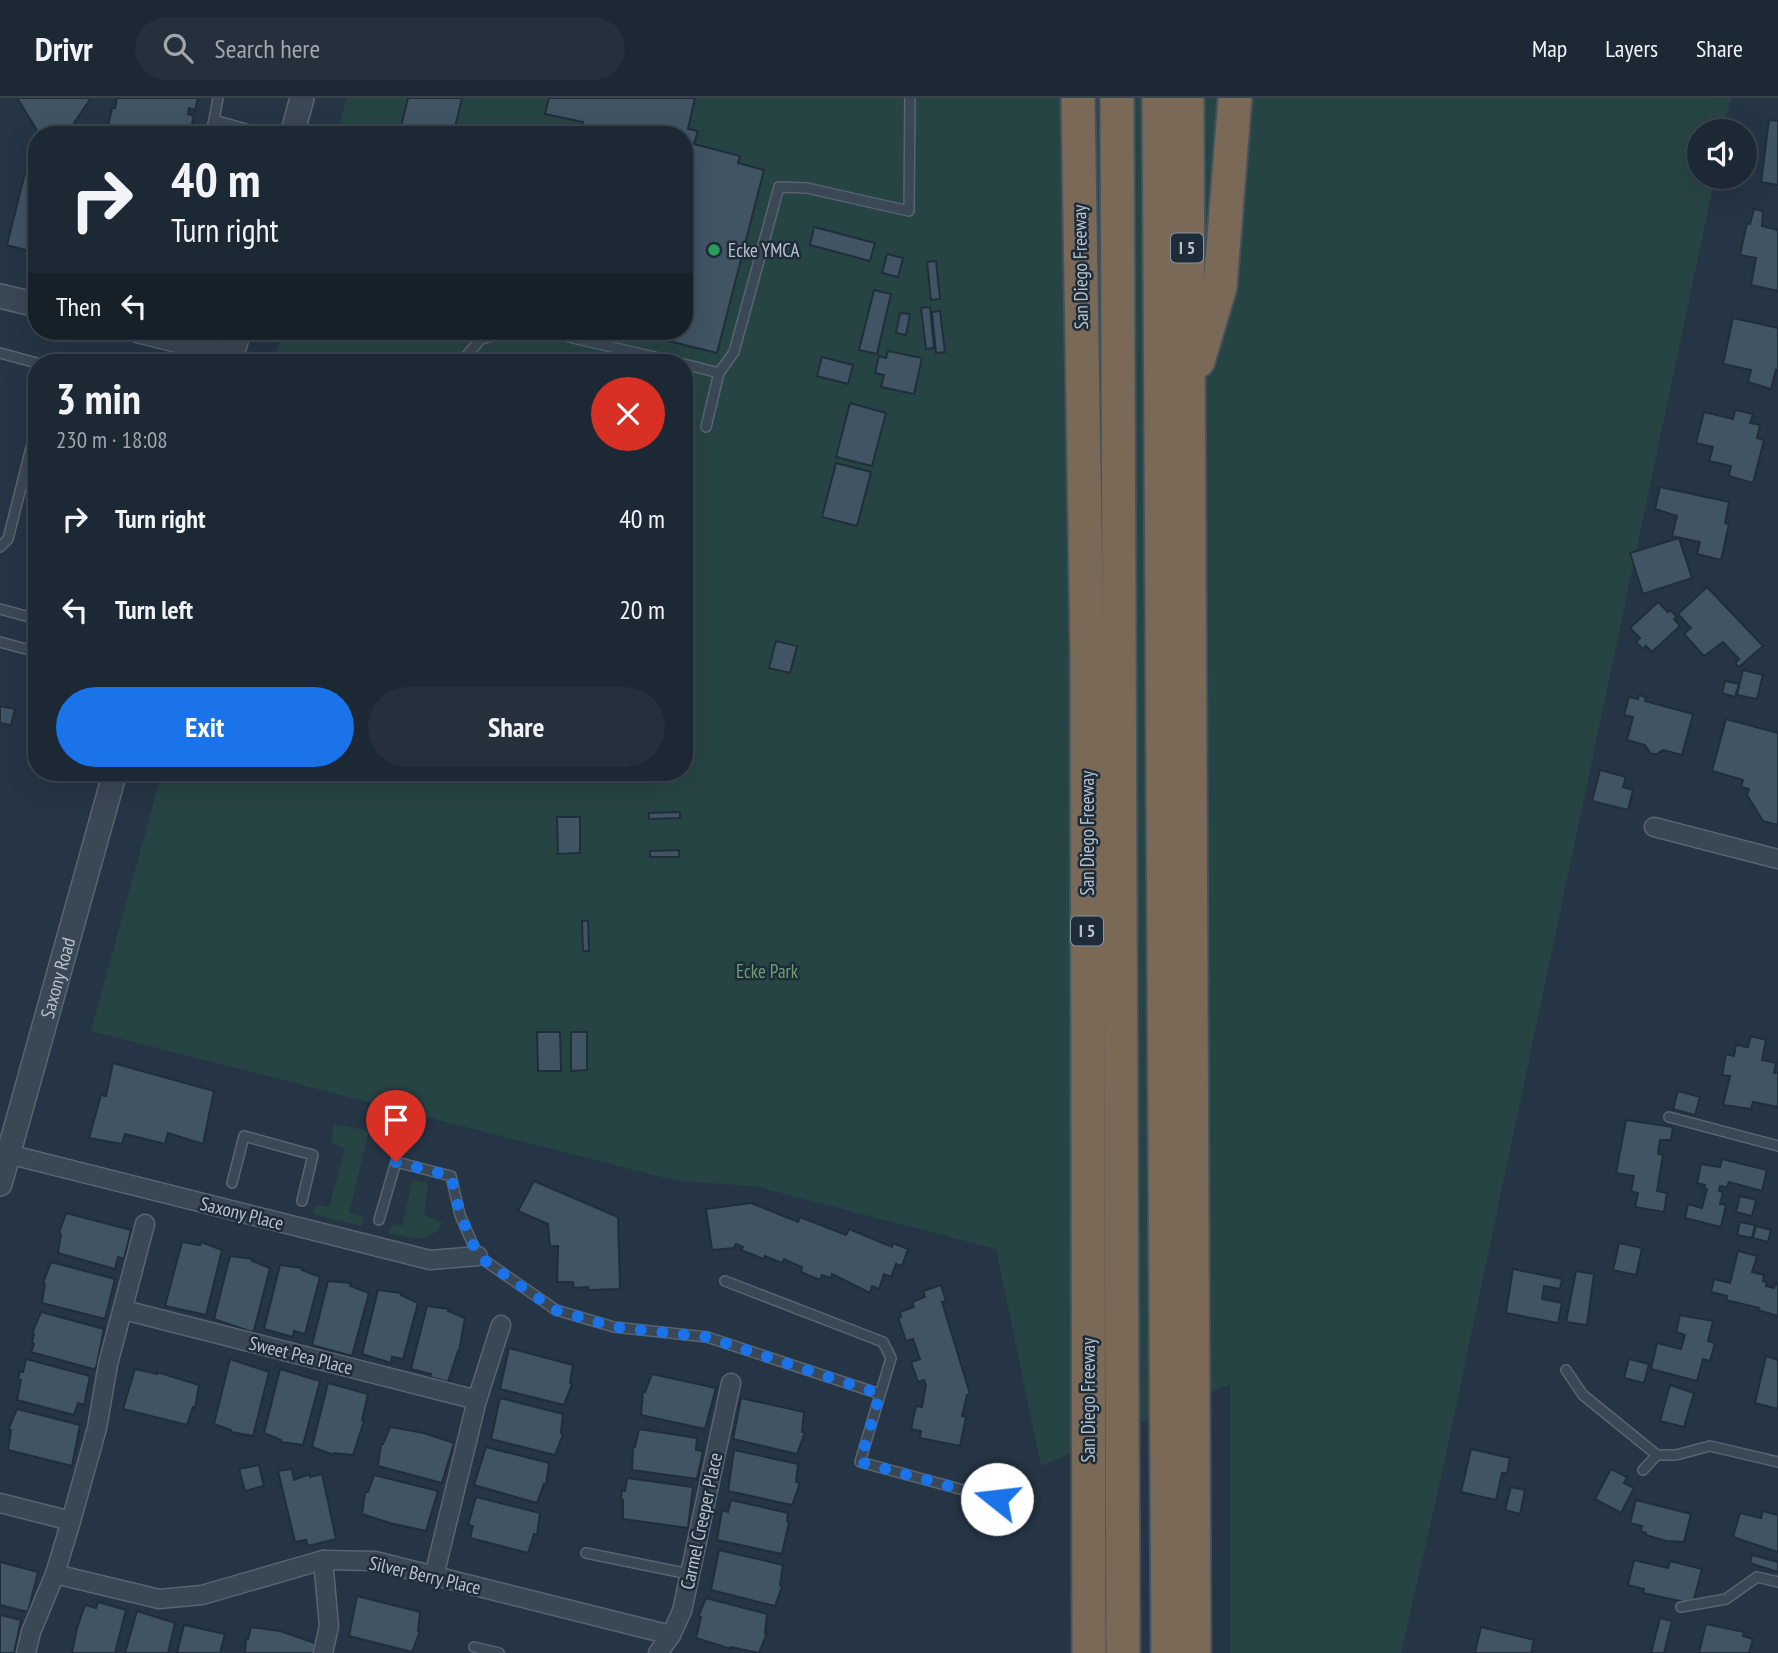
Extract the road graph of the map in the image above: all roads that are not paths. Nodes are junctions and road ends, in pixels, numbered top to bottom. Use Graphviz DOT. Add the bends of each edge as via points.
graph roads {
  1 [pos="218,98"];
  2 [pos="302,98"];
  3 [pos="909,98"];
  4 [pos="1078,98"];
  5 [pos="1117,98"];
  6 [pos="1159,98"];
  7 [pos="1187,98"];
  8 [pos="1235,98"];
  9 [pos="214,120"];
  10 [pos="212,126"];
  11 [pos="235,126"];
  12 [pos="294,126"];
  13 [pos="0,296"];
  14 [pos="28,303"];
  15 [pos="170,340"];
  16 [pos="480,340"];
  17 [pos="582,340"];
  18 [pos="0,353"];
  19 [pos="217,354"];
  20 [pos="468,354"];
  21 [pos="642,354"];
  22 [pos="28,361"];
  23 [pos="693,366"];
  24 [pos="719,373"];
  25 [pos="1187,397"];
  26 [pos="706,427"];
  27 [pos="28,460"];
  28 [pos="0,547"];
  29 [pos="0,609"];
  30 [pos="28,617"];
  31 [pos="0,642"];
  32 [pos="28,650"];
  33 [pos="112,781"];
  34 [pos="1654,827"];
  35 [pos="1778,859"];
  36 [pos="1669,1117"];
  37 [pos="1778,1146"];
  38 [pos="8,1154"];
  39 [pos="232,1183"];
  40 [pos="0,1184"];
  41 [pos="302,1200"];
  42 [pos="379,1220"];
  43 [pos="145,1224"];
  44 [pos="478,1256"];
  45 [pos="725,1281"];
  46 [pos="124,1310"];
  47 [pos="501,1325"];
  48 [pos="1566,1370"];
  49 [pos="731,1383"];
  50 [pos="880,1394"];
  51 [pos="477,1400"];
  52 [pos="1657,1455"];
  53 [pos="1778,1462"];
  54 [pos="1643,1470"];
  55 [pos="997,1499"];
  56 [pos="0,1503"];
  57 [pos="71,1521"];
  58 [pos="586,1553"];
  59 [pos="323,1560"];
  60 [pos="55,1574"];
  61 [pos="690,1574"];
  62 [pos="434,1576"];
  63 [pos="1778,1582"];
  64 [pos="1681,1607"];
  65 [pos="671,1635"];
  66 [pos="474,1647"];
  67 [pos="26,1653"];
  68 [pos="323,1653"];
  69 [pos="499,1653"];
  70 [pos="658,1653"];
  71 [pos="1089,1653"];
  72 [pos="1123,1653"];
  73 [pos="1168,1653"];
  74 [pos="1194,1653"];
  1 -- 9 [label="lane"];
  2 -- 12 [label="street"];
  3 -- 24 [label="lane" via="909,211 807,188 779,187 734,352"];
  4 -- 71 [label="highway, San Diego Freeway / I 5" via="1087,651"];
  5 -- 72 [label="highway"];
  6 -- 73 [label="highway"];
  7 -- 25 [label="highway, I 5"];
  8 -- 25 [label="highway" via="1220,287"];
  9 -- 10 [label="lane"];
  9 -- 11 [label="lane"];
  13 -- 14 [label="street"];
  15 -- 19 [label="street"];
  16 -- 20 [label="lane"];
  17 -- 21 [label="lane"];
  18 -- 22 [label="lane"];
  23 -- 24 [label="lane"];
  24 -- 26 [label="lane"];
  25 -- 74 [label="highway, I 5"];
  27 -- 28 [label="lane" via="8,539"];
  29 -- 30 [label="lane"];
  31 -- 32 [label="lane"];
  33 -- 38 [label="street, Saxony Road"];
  34 -- 35 [label="street"];
  36 -- 37 [label="lane"];
  38 -- 40 [label="street, Saxony Road"];
  38 -- 44 [label="street, Saxony Place" via="430,1260"];
  39 -- 41 [label="lane" via="244,1136 313,1154"];
  42 -- 44 [label="lane" via="396,1162 451,1176 460,1214"];
  43 -- 46 [label="street"];
  44 -- 50 [label="lane" via="555,1310 614,1327 707,1337"];
  45 -- 50 [label="lane" via="883,1342 891,1358"];
  46 -- 51 [label="street, Sweet Pea Place"];
  46 -- 57 [label="street"];
  47 -- 51 [label="street"];
  48 -- 52 [label="lane" via="1583,1395"];
  49 -- 61 [label="street, Carmel Creeper Place"];
  50 -- 55 [label="lane" via="860,1462"];
  51 -- 62 [label="street"];
  52 -- 53 [label="lane" via="1710,1446"];
  52 -- 54 [label="lane"];
  56 -- 57 [label="street"];
  57 -- 60 [label="street"];
  58 -- 61 [label="lane"];
  59 -- 60 [label="street, Silver Berry Place" via="202,1595 159,1599"];
  59 -- 62 [label="street, Silver Berry Place" via="375,1561"];
  59 -- 68 [label="street" via="329,1626"];
  60 -- 67 [label="street"];
  61 -- 65 [label="street, Carmel Creeper Place"];
  62 -- 65 [label="street, Silver Berry Place"];
  63 -- 64 [label="lane" via="1757,1577 1726,1600"];
  65 -- 70 [label="street, Carmel Creeper Place"];
  66 -- 69 [label="lane"];
}
